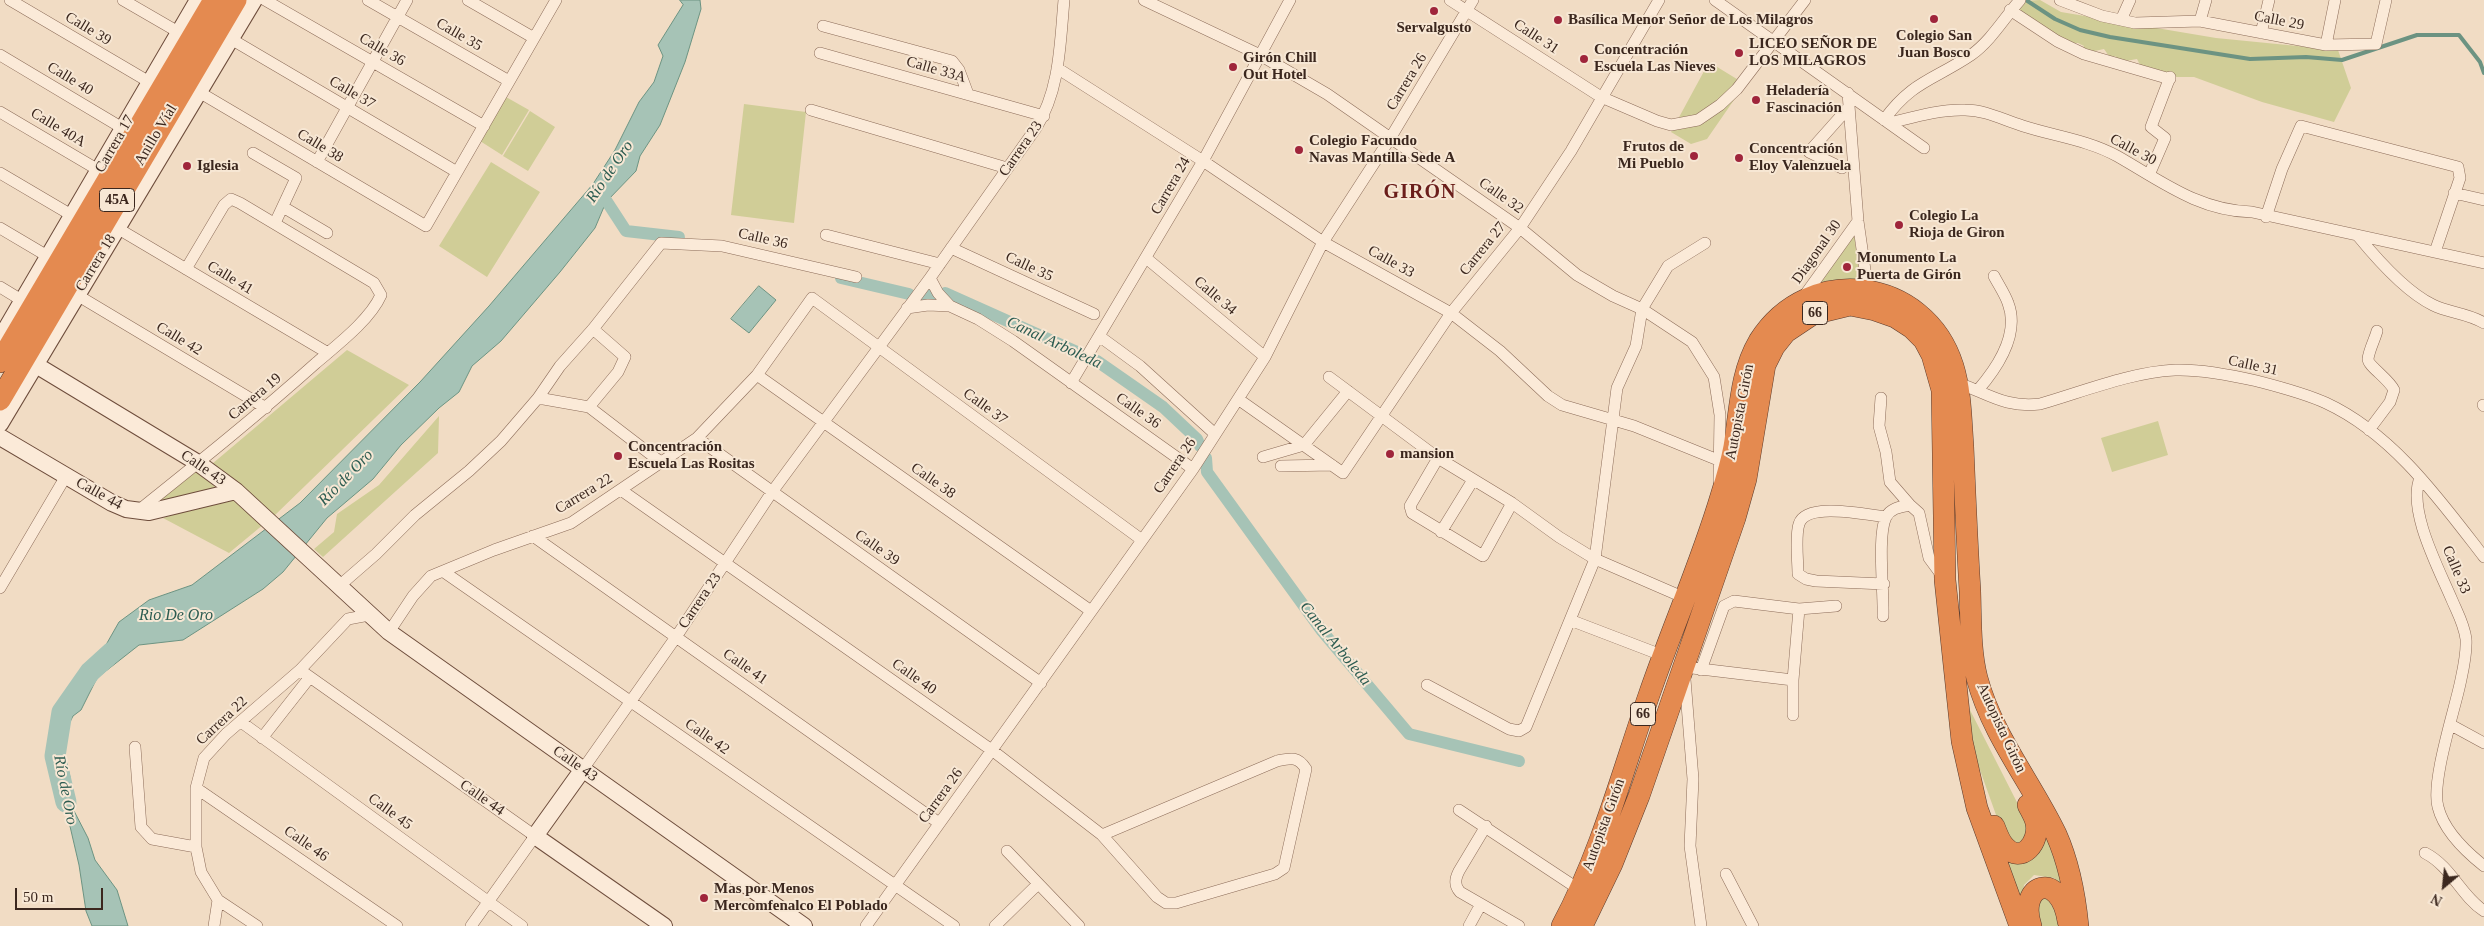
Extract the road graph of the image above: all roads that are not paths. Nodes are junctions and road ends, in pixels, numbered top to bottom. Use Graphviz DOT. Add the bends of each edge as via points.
graph roads {
  1 [pos="10,0"];
  2 [pos="123,0"];
  3 [pos="198,0"];
  4 [pos="214,0"];
  5 [pos="236,0"];
  6 [pos="254,0"];
  7 [pos="265,0"];
  8 [pos="368,0"];
  9 [pos="407,0"];
  10 [pos="468,0"];
  11 [pos="556,0"];
  12 [pos="1064,0"];
  13 [pos="1144,0"];
  14 [pos="1290,0"];
  15 [pos="1450,0"];
  16 [pos="1473,0"];
  17 [pos="1660,0"];
  18 [pos="1715,0"];
  19 [pos="1805,0"];
  20 [pos="2060,0"];
  21 [pos="2130,0"];
  22 [pos="2206,0"];
  23 [pos="2269,0"];
  24 [pos="2335,0"];
  25 [pos="2386,0"];
  26 [pos="1158,3"];
  27 [pos="2015,6"];
  28 [pos="1467,11"];
  29 [pos="397,17"];
  30 [pos="2122,20"];
  31 [pos="2200,22"];
  32 [pos="823,26"];
  33 [pos="180,33"];
  34 [pos="2261,33"];
  35 [pos="534,38"];
  36 [pos="231,40"];
  37 [pos="1774,42"];
  38 [pos="2326,45"];
  39 [pos="820,52"];
  40 [pos="0,55"];
  41 [pos="1260,55"];
  42 [pos="372,61"];
  43 [pos="1057,68"];
  44 [pos="510,82"];
  45 [pos="151,83"];
  46 [pos="199,92"];
  47 [pos="1848,93"];
  48 [pos="968,94"];
  49 [pos="1601,97"];
  50 [pos="1849,107"];
  51 [pos="347,108"];
  52 [pos="811,110"];
  53 [pos="0,112"];
  54 [pos="1044,116"];
  55 [pos="1887,121"];
  56 [pos="484,126"];
  57 [pos="124,129"];
  58 [pos="1391,137"];
  59 [pos="1924,148"];
  60 [pos="253,153"];
  61 [pos="1204,161"];
  62 [pos="316,162"];
  63 [pos="1007,168"];
  64 [pos="1842,168"];
  65 [pos="100,171"];
  66 [pos="457,172"];
  67 [pos="0,173"];
  68 [pos="2149,175"];
  69 [pos="2454,193"];
  70 [pos="2484,200"];
  71 [pos="283,207"];
  72 [pos="73,216"];
  73 [pos="2266,217"];
  74 [pos="1858,220"];
  75 [pos="275,223"];
  76 [pos="0,228"];
  77 [pos="117,228"];
  78 [pos="1520,228"];
  79 [pos="326,233"];
  80 [pos="826,235"];
  81 [pos="2358,236"];
  82 [pos="1323,242"];
  83 [pos="1705,243"];
  84 [pos="951,248"];
  85 [pos="2435,252"];
  86 [pos="49,257"];
  87 [pos="1146,258"];
  88 [pos="2484,263"];
  89 [pos="940,264"];
  90 [pos="186,269"];
  91 [pos="1994,276"];
  92 [pos="856,277"];
  93 [pos="930,278"];
  94 [pos="0,287"];
  95 [pos="1868,291"];
  96 [pos="77,295"];
  97 [pos="812,298"];
  98 [pos="1801,300"];
  99 [pos="23,301"];
  100 [pos="950,306"];
  101 [pos="907,308"];
  102 [pos="1642,309"];
  103 [pos="1451,313"];
  104 [pos="1094,314"];
  105 [pos="2484,323"];
  106 [pos="593,329"];
  107 [pos="2377,331"];
  108 [pos="1099,336"];
  109 [pos="0,339"];
  110 [pos="877,347"];
  111 [pos="328,353"];
  112 [pos="1265,357"];
  113 [pos="0,362"];
  114 [pos="36,365"];
  115 [pos="758,375"];
  116 [pos="1329,377"];
  117 [pos="1073,380"];
  118 [pos="1958,383"];
  119 [pos="1978,390"];
  120 [pos="1348,391"];
  121 [pos="538,398"];
  122 [pos="1881,398"];
  123 [pos="1238,399"];
  124 [pos="0,400"];
  125 [pos="588,407"];
  126 [pos="266,408"];
  127 [pos="1381,416"];
  128 [pos="1613,420"];
  129 [pos="823,422"];
  130 [pos="0,424"];
  131 [pos="2369,430"];
  132 [pos="1215,434"];
  133 [pos="0,437"];
  134 [pos="697,438"];
  135 [pos="1304,445"];
  136 [pos="1263,457"];
  137 [pos="1438,458"];
  138 [pos="1718,460"];
  139 [pos="198,463"];
  140 [pos="662,463"];
  141 [pos="1332,465"];
  142 [pos="1281,466"];
  143 [pos="1193,469"];
  144 [pos="66,476"];
  145 [pos="2420,478"];
  146 [pos="1473,480"];
  147 [pos="621,490"];
  148 [pos="236,491"];
  149 [pos="772,492"];
  150 [pos="1720,501"];
  151 [pos="1512,503"];
  152 [pos="1910,506"];
  153 [pos="138,512"];
  154 [pos="1886,517"];
  155 [pos="1441,532"];
  156 [pos="533,536"];
  157 [pos="1142,540"];
  158 [pos="2484,557"];
  159 [pos="1595,559"];
  160 [pos="725,563"];
  161 [pos="444,572"];
  162 [pos="1945,580"];
  163 [pos="1884,584"];
  164 [pos="338,587"];
  165 [pos="0,588"];
  166 [pos="350,598"];
  167 [pos="1685,598"];
  168 [pos="1836,606"];
  169 [pos="1798,609"];
  170 [pos="1091,611"];
  171 [pos="369,615"];
  172 [pos="1884,616"];
  173 [pos="348,619"];
  174 [pos="1570,620"];
  175 [pos="389,632"];
  176 [pos="676,637"];
  177 [pos="1664,656"];
  178 [pos="1692,669"];
  179 [pos="300,670"];
  180 [pos="310,677"];
  181 [pos="1977,678"];
  182 [pos="1793,680"];
  183 [pos="1041,683"];
  184 [pos="1427,685"];
  185 [pos="630,701"];
  186 [pos="1792,715"];
  187 [pos="241,722"];
  188 [pos="2451,725"];
  189 [pos="262,738"];
  190 [pos="2484,743"];
  191 [pos="135,747"];
  192 [pos="993,751"];
  193 [pos="1965,754"];
  194 [pos="582,769"];
  195 [pos="196,788"];
  196 [pos="1460,810"];
  197 [pos="938,823"];
  198 [pos="1486,826"];
  199 [pos="1102,834"];
  200 [pos="535,836"];
  201 [pos="196,847"];
  202 [pos="1007,851"];
  203 [pos="2425,853"];
  204 [pos="2484,866"];
  205 [pos="1726,874"];
  206 [pos="1038,884"];
  207 [pos="895,886"];
  208 [pos="1580,890"];
  209 [pos="218,900"];
  210 [pos="488,902"];
  211 [pos="1481,904"];
  212 [pos="2484,911"];
  213 [pos="214,926"];
  214 [pos="256,926"];
  215 [pos="397,926"];
  216 [pos="472,926"];
  217 [pos="522,926"];
  218 [pos="664,926"];
  219 [pos="804,926"];
  220 [pos="866,926"];
  221 [pos="954,926"];
  222 [pos="995,926"];
  223 [pos="1079,926"];
  224 [pos="1469,926"];
  225 [pos="1519,926"];
  226 [pos="1562,926"];
  227 [pos="1582,926"];
  228 [pos="1701,926"];
  229 [pos="1753,926"];
  230 [pos="2020,926"];
  231 [pos="2031,926"];
  232 [pos="2069,926"];
  233 [pos="2078,926"];
  1 -- 45 [label="street, Calle 39"];
  2 -- 33 [label="street"];
  3 -- 33 [label="street, Carrera 17"];
  4 -- 113 [label="highway, Anillo Víal / 45A"];
  5 -- 124 [label="highway, Anillo Víal / 45A"];
  6 -- 36 [label="street, Carrera 18"];
  7 -- 42 [label="street, Calle 36"];
  8 -- 29 [label="street, Calle 35"];
  9 -- 29 [label="street"];
  10 -- 35 [label="street"];
  11 -- 35 [label="street"];
  12 -- 43 [label="street, Carrera 23"];
  13 -- 26 [label="street, Calle 32"];
  14 -- 41 [label="street, Carrera 24"];
  15 -- 28 [label="street, Calle 31"];
  16 -- 28 [label="street, Carrera 26"];
  17 -- 49 [label="street, Carrera 27"];
  18 -- 37 [label="street"];
  19 -- 37 [label="street"];
  20 -- 30 [label="street, Calle 29"];
  21 -- 30 [label="street"];
  22 -- 31 [label="street"];
  23 -- 34 [label="street"];
  24 -- 38 [label="street"];
  25 -- 38 [label="street, Calle 29" via="2376,44"];
  26 -- 41 [label="street, Calle 32"];
  27 -- 55 [label="street" via="1972,55 1914,86 1895,104"];
  27 -- 68 [label="street" via="2057,41 2084,54 2170,78 2150,127 2165,138"];
  28 -- 49 [label="street, Calle 31"];
  28 -- 58 [label="street, Carrera 26"];
  29 -- 42 [label="street"];
  29 -- 44 [label="street, Calle 35"];
  30 -- 31 [label="street, Calle 29"];
  31 -- 34 [label="street, Calle 29"];
  32 -- 48 [label="street" via="952,61 960,70"];
  33 -- 45 [label="street, Carrera 17"];
  34 -- 38 [label="street, Calle 29"];
  35 -- 44 [label="street"];
  36 -- 46 [label="street, Carrera 18"];
  36 -- 51 [label="street, Calle 37"];
  37 -- 47 [label="street"];
  37 -- 49 [label="street, Calle 31" via="1720,105 1690,122 1665,124"];
  39 -- 48 [label="street, Calle 33A"];
  40 -- 57 [label="street, Calle 40"];
  41 -- 58 [label="street, Calle 32"];
  41 -- 61 [label="street, Carrera 24"];
  42 -- 51 [label="street"];
  42 -- 56 [label="street, Calle 36"];
  43 -- 54 [label="street, Carrera 23"];
  43 -- 61 [label="street, Calle 33"];
  44 -- 56 [label="street"];
  45 -- 57 [label="street, Carrera 17"];
  46 -- 62 [label="street, Calle 38"];
  46 -- 77 [label="street, Carrera 18"];
  47 -- 50 [label="street, Diagonal 30"];
  47 -- 55 [label="street"];
  48 -- 54 [label="street, Calle 33A"];
  49 -- 78 [label="street, Carrera 27"];
  50 -- 64 [label="street" via="1809,152"];
  50 -- 74 [label="street, Diagonal 30"];
  51 -- 62 [label="street"];
  51 -- 66 [label="street, Calle 37"];
  52 -- 63 [label="street"];
  53 -- 65 [label="street, Calle 40A"];
  54 -- 63 [label="street, Carrera 23"];
  55 -- 59 [label="street"];
  55 -- 68 [label="street, Calle 30" via="1965,110 1994,115 2106,151"];
  56 -- 66 [label="street"];
  57 -- 65 [label="street, Carrera 17"];
  58 -- 78 [label="street, Calle 32"];
  58 -- 82 [label="street, Carrera 26"];
  60 -- 71 [label="street" via="296,178"];
  61 -- 82 [label="street, Calle 33"];
  61 -- 87 [label="street, Carrera 24"];
  62 -- 66 [label="street, Calle 38" via="426,226"];
  63 -- 84 [label="street, Carrera 23"];
  65 -- 72 [label="street, Carrera 17"];
  67 -- 72 [label="street"];
  68 -- 73 [label="street, Calle 30" via="2175,191 2221,210 2252,212"];
  69 -- 70 [label="street"];
  69 -- 73 [label="street" via="2460,178 2458,167 2301,126"];
  69 -- 85 [label="street"];
  71 -- 75 [label="street"];
  71 -- 79 [label="street"];
  72 -- 86 [label="street, Carrera 17"];
  73 -- 81 [label="street, Calle 30"];
  74 -- 95 [label="street, Diagonal 30"];
  74 -- 98 [label="street, Diagonal 30"];
  75 -- 90 [label="street" via="230,200"];
  75 -- 111 [label="street, Carrera 19" via="374,282 380,295 375,308"];
  76 -- 86 [label="street"];
  77 -- 90 [label="street, Calle 41"];
  77 -- 96 [label="street, Carrera 18"];
  78 -- 102 [label="street, Calle 32" via="1577,275"];
  78 -- 103 [label="street, Carrera 27"];
  80 -- 89 [label="street"];
  81 -- 85 [label="street, Calle 30"];
  81 -- 105 [label="street" via="2379,262 2433,305 2472,316"];
  82 -- 103 [label="street, Calle 33"];
  82 -- 112 [label="street, Carrera 26"];
  83 -- 102 [label="street" via="1668,266"];
  84 -- 89 [label="street, Carrera 23"];
  84 -- 104 [label="street, Calle 35"];
  85 -- 88 [label="street, Calle 30"];
  86 -- 99 [label="street, Carrera 17"];
  87 -- 108 [label="street, Carrera 24"];
  87 -- 112 [label="street, Calle 34"];
  89 -- 93 [label="street, Carrera 23"];
  90 -- 111 [label="street, Calle 41"];
  91 -- 119 [label="street" via="2009,304 2010,328 2004,352"];
  92 -- 106 [label="street, Calle 36" via="722,246 661,244"];
  93 -- 100 [label="street"];
  93 -- 101 [label="street, Carrera 23"];
  94 -- 99 [label="street"];
  95 -- 98 [label="highway, Autopista Girón / 66" via="1850,288"];
  95 -- 118 [label="highway, Autopista Girón / 66" via="1900,302 1932,326 1946,347"];
  96 -- 114 [label="street, Carrera 18"];
  96 -- 126 [label="street, Calle 42"];
  97 -- 110 [label="street, Calle 37"];
  97 -- 115 [label="street, Carrera 22"];
  98 -- 150 [label="highway, Autopista Girón / 66" via="1768,328 1749,360 1734,446"];
  99 -- 109 [label="street, Carrera 17"];
  100 -- 101 [label="street, Calle 36"];
  100 -- 117 [label="street, Calle 36" via="993,328"];
  101 -- 110 [label="street, Carrera 23"];
  102 -- 128 [label="street" via="1636,346 1616,388"];
  102 -- 138 [label="street, Calle 32" via="1692,342 1714,377 1720,415"];
  103 -- 127 [label="street, Carrera 27"];
  103 -- 128 [label="street, Calle 33" via="1500,351 1548,396 1562,405"];
  106 -- 121 [label="street" via="560,366"];
  106 -- 125 [label="street" via="622,353 624,362"];
  107 -- 131 [label="street" via="2368,358 2370,364 2390,380 2394,390 2390,402"];
  108 -- 117 [label="street, Carrera 24"];
  108 -- 132 [label="street" via="1140,366"];
  110 -- 129 [label="street, Carrera 23"];
  110 -- 157 [label="street, Calle 37"];
  111 -- 126 [label="street, Carrera 19"];
  112 -- 123 [label="street, Carrera 26"];
  114 -- 130 [label="street, Carrera 18"];
  114 -- 139 [label="street, Calle 43"];
  115 -- 129 [label="street, Calle 38"];
  115 -- 134 [label="street, Carrera 22"];
  116 -- 120 [label="street"];
  117 -- 143 [label="street, Calle 36"];
  118 -- 119 [label="street, Calle 31"];
  118 -- 181 [label="highway, Autopista Girón / 66" via="1972,640"];
  119 -- 131 [label="street, Calle 31" via="2009,404 2024,406 2146,374 2176,370 2211,372 2302,393 2327,403"];
  120 -- 127 [label="street"];
  120 -- 135 [label="street"];
  121 -- 125 [label="street"];
  121 -- 164 [label="street" via="501,441"];
  122 -- 152 [label="street" via="1879,426 1890,482"];
  123 -- 132 [label="street, Carrera 26"];
  123 -- 135 [label="street"];
  125 -- 140 [label="street"];
  126 -- 139 [label="street, Carrera 19"];
  127 -- 137 [label="street"];
  127 -- 141 [label="street, Carrera 27" via="1343,472"];
  128 -- 138 [label="street, Calle 33"];
  128 -- 159 [label="street"];
  129 -- 149 [label="street, Carrera 23"];
  129 -- 170 [label="street, Calle 38"];
  131 -- 145 [label="street, Calle 31"];
  132 -- 143 [label="street, Carrera 26"];
  133 -- 144 [label="street, Calle 44"];
  134 -- 140 [label="street, Carrera 22"];
  134 -- 149 [label="street, Calle 39"];
  135 -- 136 [label="street"];
  135 -- 141 [label="street"];
  137 -- 146 [label="street"];
  137 -- 155 [label="street" via="1410,506 1412,513"];
  138 -- 150 [label="street, Calle 32"];
  139 -- 148 [label="street, Calle 43"];
  139 -- 153 [label="street, Carrera 19"];
  140 -- 147 [label="street, Carrera 22"];
  141 -- 142 [label="street"];
  143 -- 157 [label="street, Carrera 26"];
  144 -- 153 [label="street, Calle 44" via="112,503"];
  144 -- 165 [label="street"];
  145 -- 158 [label="street, Calle 31"];
  145 -- 188 [label="street, Calle 33" via="2416,493 2422,523 2464,623 2464,664"];
  146 -- 151 [label="street"];
  146 -- 155 [label="street"];
  147 -- 156 [label="street, Carrera 22" via="571,523"];
  147 -- 160 [label="street, Calle 40"];
  148 -- 153 [label="street, Calle 44"];
  148 -- 164 [label="street, Calle 43"];
  149 -- 160 [label="street, Carrera 23"];
  149 -- 183 [label="street, Calle 39"];
  150 -- 167 [label="highway, Autopista Girón / 66"];
  151 -- 155 [label="street" via="1483,556"];
  151 -- 159 [label="street"];
  152 -- 154 [label="street" via="1896,507"];
  152 -- 162 [label="street" via="1918,513 1929,558"];
  154 -- 163 [label="street" via="1881,538"];
  154 -- 163 [label="street" via="1816,511 1806,514 1799,524 1798,574 1816,581"];
  156 -- 161 [label="street, Carrera 22"];
  156 -- 176 [label="street, Calle 41"];
  157 -- 170 [label="street, Carrera 26"];
  159 -- 167 [label="street"];
  159 -- 174 [label="street"];
  160 -- 176 [label="street, Carrera 23"];
  160 -- 192 [label="street, Calle 40"];
  161 -- 175 [label="street, Carrera 22" via="438,571 431,576"];
  161 -- 185 [label="street, Calle 42"];
  162 -- 178 [label="highway, Autopista Girón / 66" via="1943,406 1938,370 1932,355 1912,328 1875,310 1850,305 1813,314 1786,332 1765,365 1746,479"];
  162 -- 193 [label="highway, Autopista Girón / 66"];
  163 -- 172 [label="street"];
  164 -- 166 [label="street, Calle 43"];
  166 -- 171 [label="street, Calle 43"];
  166 -- 173 [label="street"];
  167 -- 177 [label="highway, Autopista Girón / 66"];
  168 -- 169 [label="street"];
  169 -- 178 [label="street" via="1734,601 1724,606"];
  169 -- 182 [label="street"];
  170 -- 183 [label="street, Carrera 26"];
  171 -- 173 [label="street"];
  171 -- 175 [label="street, Calle 43"];
  173 -- 179 [label="street, Carrera 22"];
  174 -- 177 [label="street"];
  174 -- 184 [label="street" via="1522,730 1510,729"];
  175 -- 194 [label="street, Calle 43"];
  176 -- 185 [label="street, Carrera 23"];
  176 -- 197 [label="street, Calle 41"];
  177 -- 208 [label="highway, Autopista Girón / 66" via="1604,831"];
  178 -- 182 [label="street"];
  178 -- 227 [label="highway, Autopista Girón / 66" via="1612,864"];
  178 -- 228 [label="street" via="1690,846"];
  179 -- 180 [label="street, Calle 44"];
  179 -- 187 [label="street, Carrera 22"];
  180 -- 189 [label="street"];
  180 -- 200 [label="street, Calle 44"];
  181 -- 193 [label="highway" via="1979,707 2036,821 2033,847 2026,851 2006,848 1998,837 1976,772"];
  181 -- 233 [label="highway, Autopista Girón / 66" via="1993,718 2056,835 2068,867"];
  182 -- 186 [label="street"];
  183 -- 192 [label="street, Carrera 26"];
  185 -- 194 [label="street, Carrera 23"];
  185 -- 207 [label="street, Calle 42"];
  187 -- 189 [label="street, Calle 45"];
  187 -- 195 [label="street, Carrera 22" via="204,758"];
  188 -- 190 [label="street"];
  188 -- 204 [label="street, Calle 33" via="2438,780 2438,806 2444,825"];
  189 -- 210 [label="street, Calle 45"];
  191 -- 201 [label="street" via="140,827 152,839"];
  192 -- 197 [label="street, Carrera 26"];
  192 -- 199 [label="street, Calle 40"];
  193 -- 230 [label="highway, Autopista Girón / 66" via="1977,808"];
  194 -- 200 [label="street, Carrera 23"];
  194 -- 219 [label="street, Calle 43"];
  195 -- 201 [label="street, Carrera 22"];
  195 -- 215 [label="street, Calle 46"];
  196 -- 198 [label="street"];
  197 -- 207 [label="street, Carrera 26"];
  198 -- 208 [label="street"];
  198 -- 211 [label="street" via="1455,878 1455,887"];
  199 -- 199 [label="street, Calle 40" via="1277,761 1292,758 1301,761 1306,769 1284,868 1275,874 1176,903 1166,903 1157,897"];
  200 -- 210 [label="street, Carrera 23"];
  200 -- 218 [label="street, Calle 44"];
  201 -- 209 [label="street, Carrera 22" via="201,872"];
  202 -- 206 [label="street"];
  203 -- 212 [label="street" via="2436,858 2475,905"];
  205 -- 229 [label="street"];
  206 -- 222 [label="street"];
  206 -- 223 [label="street"];
  207 -- 220 [label="street, Carrera 26"];
  207 -- 221 [label="street, Calle 42"];
  208 -- 226 [label="highway, Autopista Girón / 66"];
  209 -- 213 [label="street"];
  209 -- 214 [label="street"];
  210 -- 216 [label="street, Carrera 23"];
  210 -- 217 [label="street, Calle 45"];
  211 -- 224 [label="street"];
  211 -- 225 [label="street"];
  231 -- 232 [label="highway" via="2028,910 2032,896 2038,889 2048,888 2056,891 2064,902"];
}
